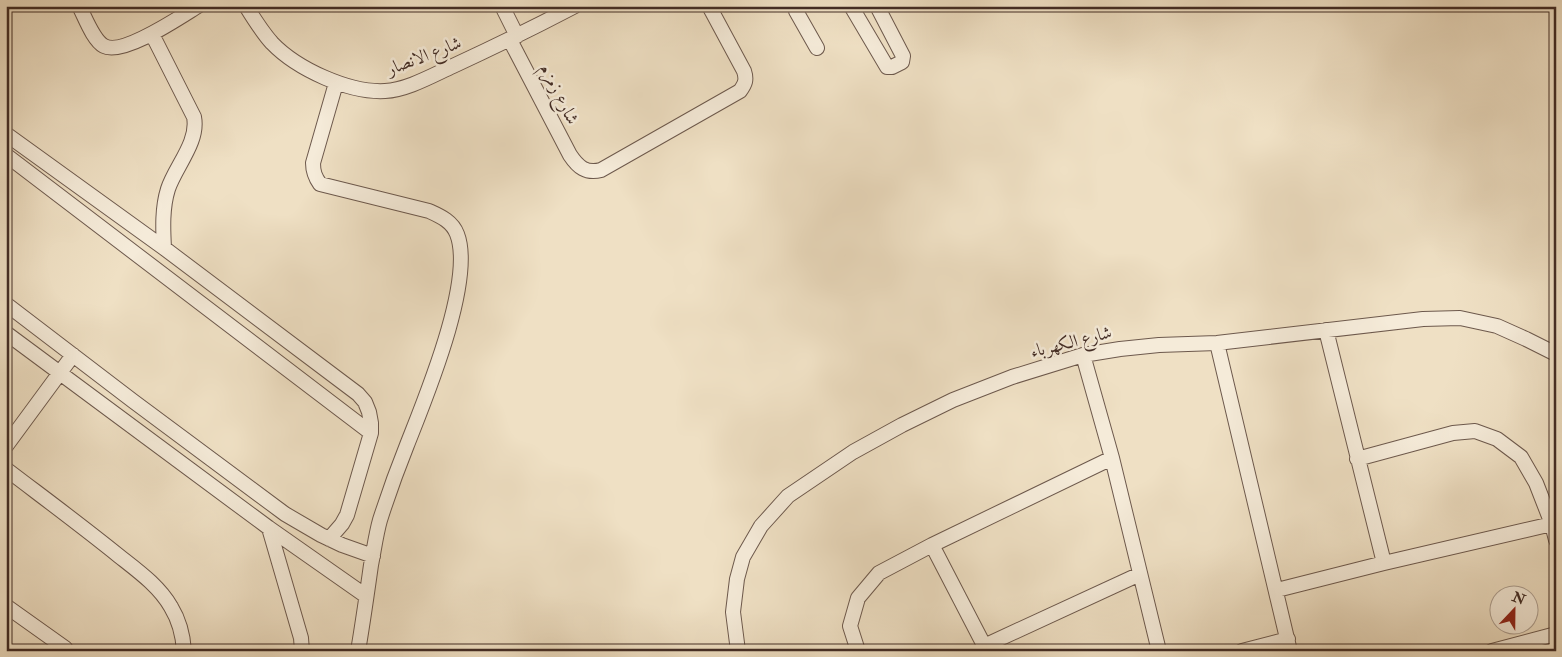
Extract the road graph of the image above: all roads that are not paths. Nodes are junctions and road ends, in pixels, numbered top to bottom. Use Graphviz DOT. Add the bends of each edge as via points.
graph roads {
  1 [pos="79,6"];
  2 [pos="198,6"];
  3 [pos="246,6"];
  4 [pos="502,6"];
  5 [pos="575,6"];
  6 [pos="708,6"];
  7 [pos="798,6"];
  8 [pos="851,6"];
  9 [pos="877,6"];
  10 [pos="152,34"];
  11 [pos="514,38"];
  12 [pos="818,48"];
  13 [pos="336,82"];
  14 [pos="6,134"];
  15 [pos="6,155"];
  16 [pos="164,248"];
  17 [pos="6,304"];
  18 [pos="1326,330"];
  19 [pos="6,333"];
  20 [pos="1217,343"];
  21 [pos="1556,354"];
  22 [pos="73,355"];
  23 [pos="1083,355"];
  24 [pos="60,373"];
  25 [pos="133,402"];
  26 [pos="120,418"];
  27 [pos="371,433"];
  28 [pos="6,446"];
  29 [pos="1112,458"];
  30 [pos="1357,459"];
  31 [pos="6,469"];
  32 [pos="1552,524"];
  33 [pos="269,528"];
  34 [pos="330,539"];
  35 [pos="1556,540"];
  36 [pos="932,545"];
  37 [pos="373,556"];
  38 [pos="1384,563"];
  39 [pos="1140,574"];
  40 [pos="1276,590"];
  41 [pos="366,596"];
  42 [pos="6,606"];
  43 [pos="1556,634"];
  44 [pos="1289,645"];
  45 [pos="985,648"];
  46 [pos="67,651"];
  47 [pos="184,651"];
  48 [pos="302,651"];
  49 [pos="358,651"];
  50 [pos="738,651"];
  51 [pos="858,651"];
  52 [pos="1159,651"];
  53 [pos="1242,651"];
  54 [pos="1492,651"];
  1 -- 10 [label="street" via="97,40 104,46 125,46"];
  2 -- 10 [label="street"];
  3 -- 13 [label="street, شارع الانصار" via="273,44 314,73"];
  4 -- 11 [label="street, شارع زمزم"];
  5 -- 11 [label="street, شارع الانصار"];
  6 -- 11 [label="street, شارع زمزم" via="744,71 746,82 740,91 593,172 576,164 570,155"];
  7 -- 12 [label="street" via="796,12"];
  8 -- 9 [label="street" via="887,67 892,67 902,62 903,56"];
  10 -- 16 [label="street" via="196,123 194,134 167,190"];
  11 -- 13 [label="street, شارع الانصار" via="415,84 386,91"];
  13 -- 37 [label="street" via="313,163 320,184 429,211 451,224 460,248 461,269 447,334 382,515"];
  14 -- 16 [label="street"];
  15 -- 27 [label="street"];
  16 -- 27 [label="street" via="358,394 369,412"];
  17 -- 22 [label="street"];
  18 -- 20 [label="street, شارع الكهرباء"];
  18 -- 21 [label="street, شارع الكهرباء" via="1460,318 1497,326"];
  18 -- 30 [label="street"];
  19 -- 24 [label="street"];
  20 -- 23 [label="street, شارع الكهرباء" via="1149,346"];
  20 -- 40 [label="street"];
  22 -- 24 [label="street"];
  22 -- 25 [label="street"];
  23 -- 29 [label="street"];
  23 -- 50 [label="street, شارع الكهرباء" via="1012,377 945,404 854,452 788,496 761,526 743,557 733,612"];
  24 -- 26 [label="street"];
  24 -- 28 [label="street"];
  25 -- 26 [label="street"];
  25 -- 34 [label="street" via="285,514"];
  26 -- 33 [label="street"];
  27 -- 34 [label="street" via="347,515"];
  29 -- 36 [label="street"];
  29 -- 39 [label="street"];
  30 -- 32 [label="street" via="1453,433 1475,431 1497,439 1521,457 1536,483"];
  30 -- 38 [label="street"];
  31 -- 47 [label="street" via="153,584 178,620"];
  32 -- 35 [label="street"];
  32 -- 38 [label="street"];
  33 -- 41 [label="street"];
  33 -- 48 [label="street"];
  34 -- 37 [label="street"];
  36 -- 45 [label="street"];
  36 -- 51 [label="street" via="879,573 858,598 850,626"];
  37 -- 41 [label="street"];
  38 -- 40 [label="street"];
  39 -- 45 [label="street"];
  39 -- 52 [label="street"];
  40 -- 44 [label="street"];
  41 -- 49 [label="street"];
  42 -- 46 [label="street"];
  43 -- 54 [label="street"];
  44 -- 53 [label="street"];
}
